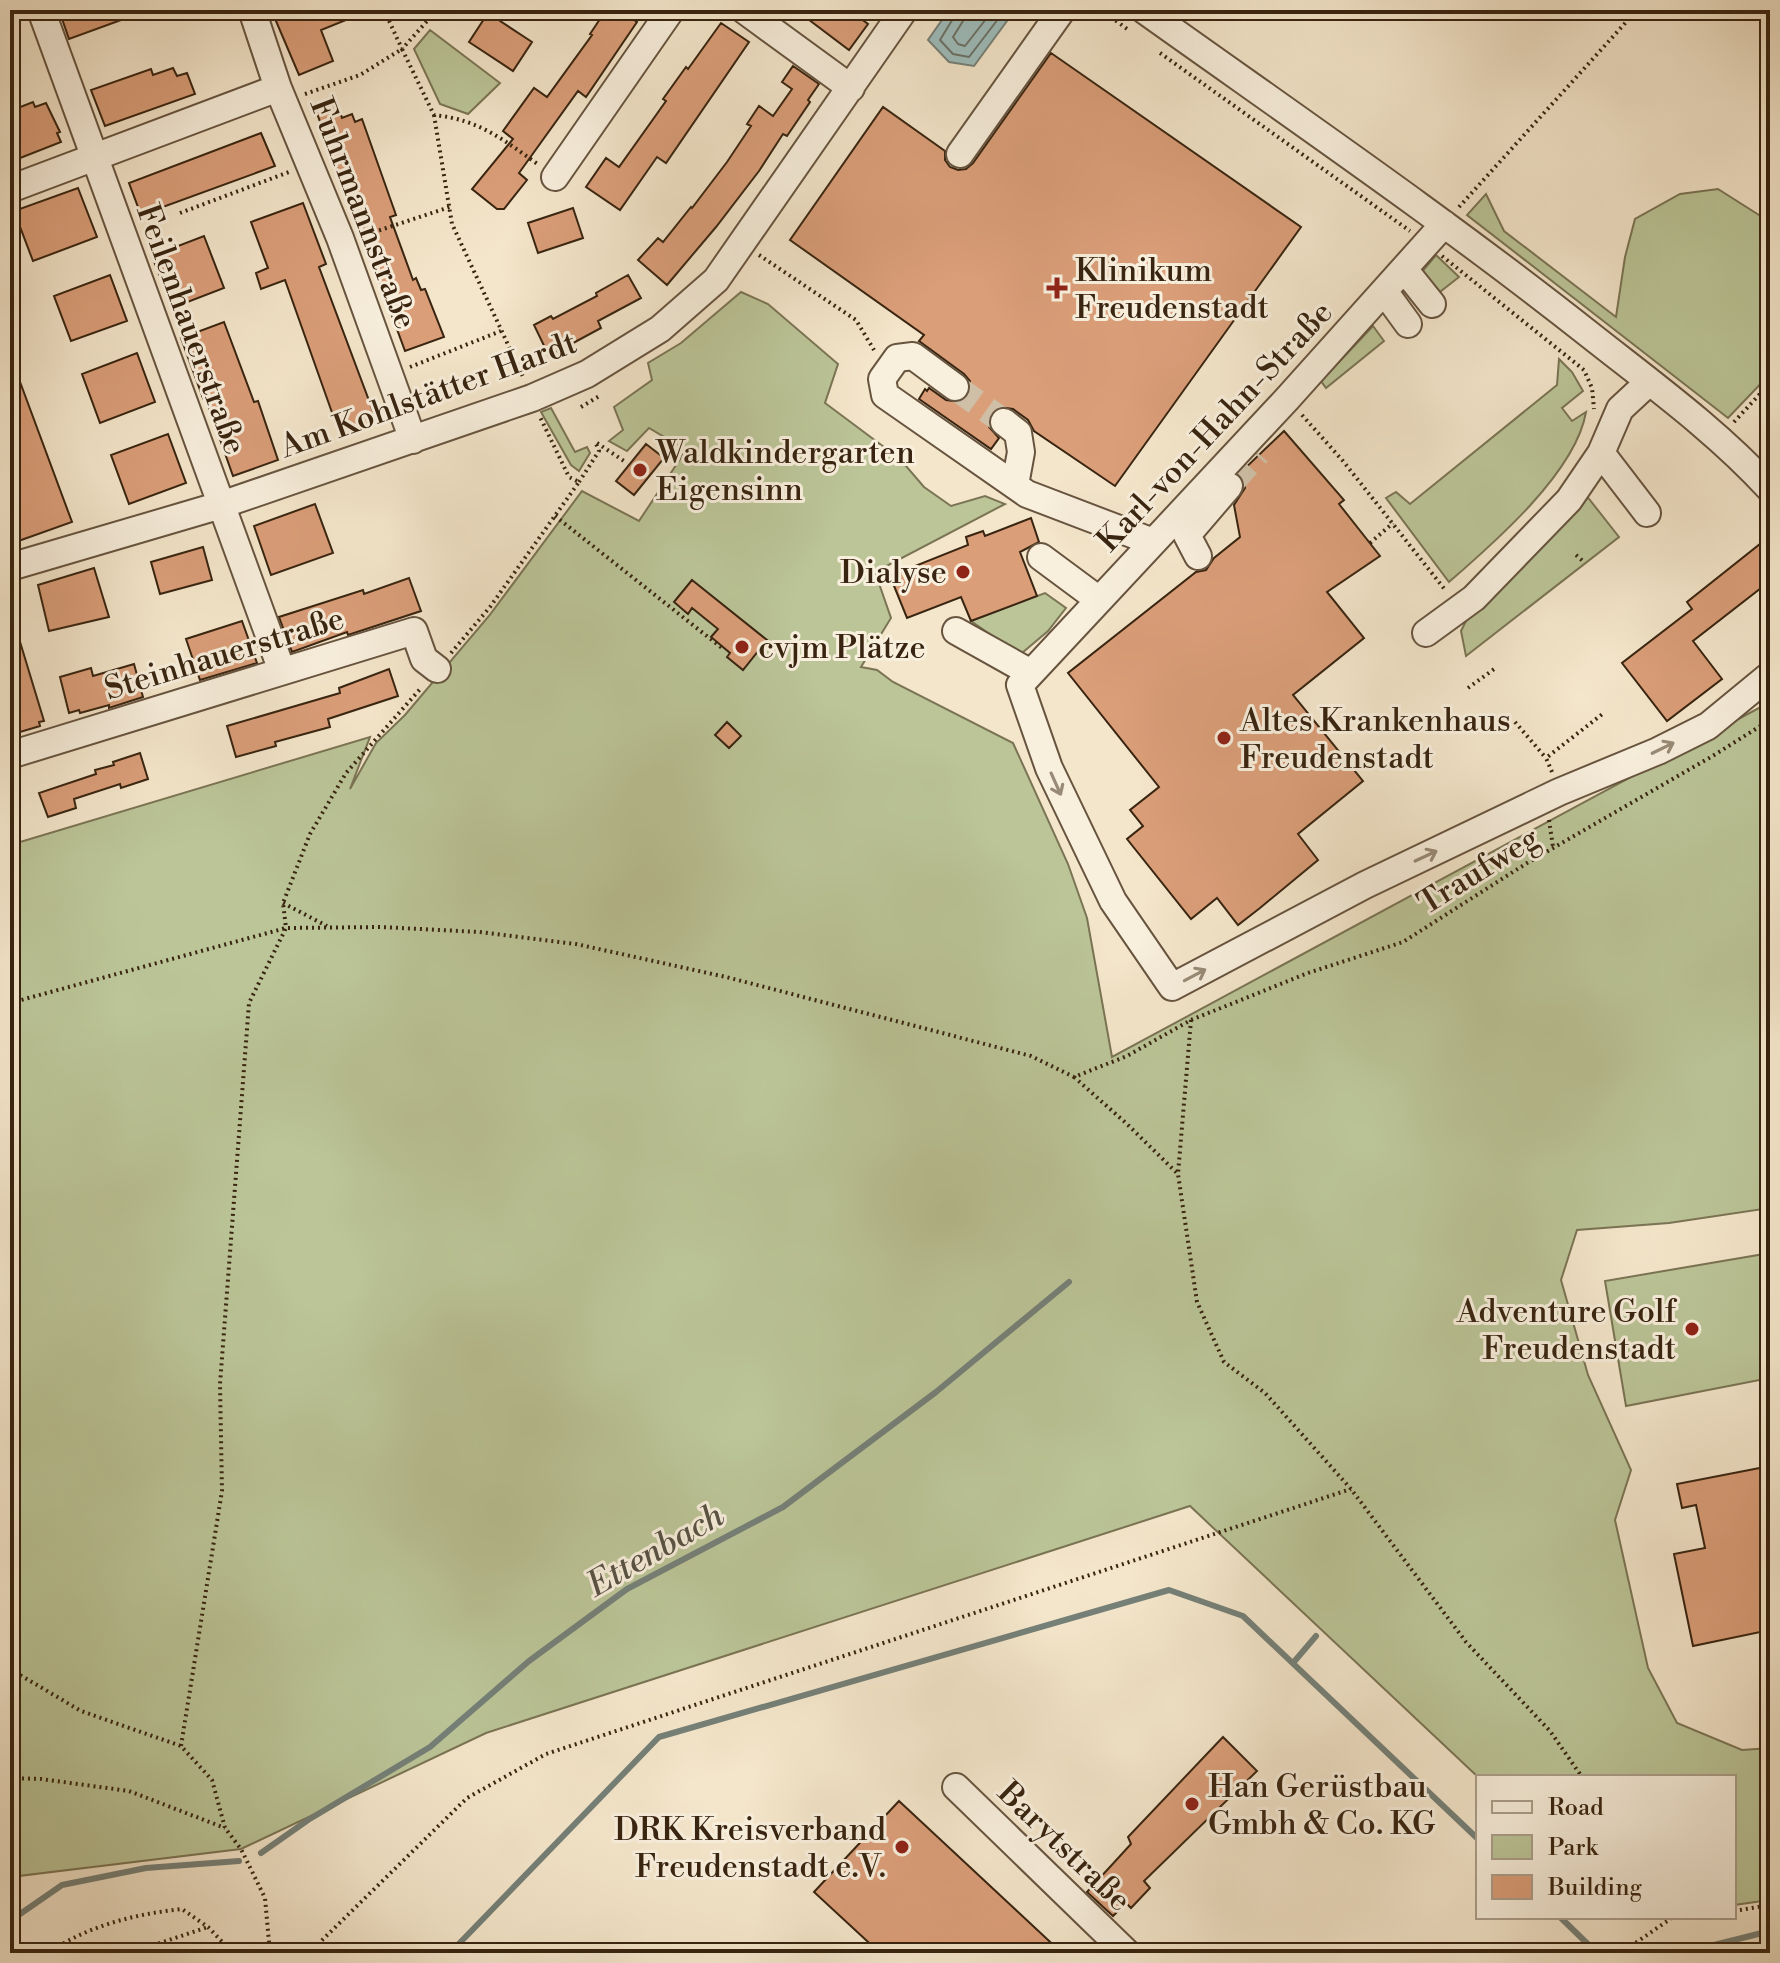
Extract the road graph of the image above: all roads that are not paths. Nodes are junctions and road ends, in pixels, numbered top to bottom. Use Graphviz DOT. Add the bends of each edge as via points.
graph roads {
  1 [pos="41,10"];
  2 [pos="252,10"];
  3 [pos="671,10"];
  4 [pos="744,10"];
  5 [pos="904,10"];
  6 [pos="1062,10"];
  7 [pos="1144,10"];
  8 [pos="851,88"];
  9 [pos="281,95"];
  10 [pos="960,154"];
  11 [pos="94,159"];
  12 [pos="555,177"];
  13 [pos="10,189"];
  14 [pos="1444,224"];
  15 [pos="1404,269"];
  16 [pos="1384,291"];
  17 [pos="1432,304"];
  18 [pos="1408,324"];
  19 [pos="1649,382"];
  20 [pos="955,387"];
  21 [pos="1291,404"];
  22 [pos="1004,422"];
  23 [pos="413,440"];
  24 [pos="1258,453"];
  25 [pos="1596,460"];
  26 [pos="1230,484"];
  27 [pos="1015,485"];
  28 [pos="1770,489"];
  29 [pos="221,505"];
  30 [pos="1642,517"];
  31 [pos="1153,542"];
  32 [pos="1198,556"];
  33 [pos="1041,557"];
  34 [pos="10,567"];
  35 [pos="1099,600"];
  36 [pos="956,631"];
  37 [pos="1426,633"];
  38 [pos="437,669"];
  39 [pos="282,671"];
  40 [pos="1031,673"];
  41 [pos="1770,675"];
  42 [pos="10,755"];
  43 [pos="956,1787"];
  44 [pos="1127,1953"];
  1 -- 11 [label="street, Feilenhauerstraße"];
  2 -- 9 [label="street, Fuhrmannstraße"];
  3 -- 12 [label="street"];
  4 -- 8 [label="street"];
  5 -- 8 [label="street, Am Kohlstätter Hardt"];
  6 -- 10 [label="street"];
  7 -- 14 [label="street"];
  8 -- 23 [label="street, Am Kohlstätter Hardt" via="716,280 660,329 587,374"];
  9 -- 11 [label="street"];
  9 -- 23 [label="street, Fuhrmannstraße" via="342,243"];
  11 -- 13 [label="street"];
  11 -- 29 [label="street, Feilenhauerstraße"];
  14 -- 15 [label="street, Karl-von-Hahn-Straße"];
  14 -- 19 [label="street"];
  15 -- 16 [label="street, Karl-von-Hahn-Straße"];
  15 -- 17 [label="street"];
  16 -- 18 [label="street"];
  16 -- 21 [label="street, Karl-von-Hahn-Straße"];
  19 -- 25 [label="street" via="1620,409"];
  19 -- 28 [label="street" via="1721,440"];
  20 -- 27 [label="street" via="913,356 897,358 882,379 885,395"];
  21 -- 24 [label="street"];
  21 -- 31 [label="street, Karl-von-Hahn-Straße"];
  22 -- 27 [label="street" via="1018,433 1020,442"];
  23 -- 29 [label="street, Am Kohlstätter Hardt"];
  25 -- 30 [label="street"];
  25 -- 37 [label="street" via="1569,500 1474,598"];
  26 -- 32 [label="street" via="1187,535"];
  27 -- 31 [label="street"];
  29 -- 34 [label="street, Am Kohlstätter Hardt"];
  29 -- 39 [label="street, Feilenhauerstraße"];
  31 -- 35 [label="street, Karl-von-Hahn-Straße"];
  33 -- 35 [label="street"];
  35 -- 40 [label="street, Karl-von-Hahn-Straße"];
  36 -- 40 [label="street"];
  38 -- 39 [label="street, Steinhauerstraße" via="424,659 414,631"];
  39 -- 42 [label="street, Steinhauerstraße"];
  40 -- 41 [label="street, one-way" via="1020,685 1068,811 1113,901 1172,987 1365,885 1708,726"];
  43 -- 44 [label="street, Barytstraße"];
}
